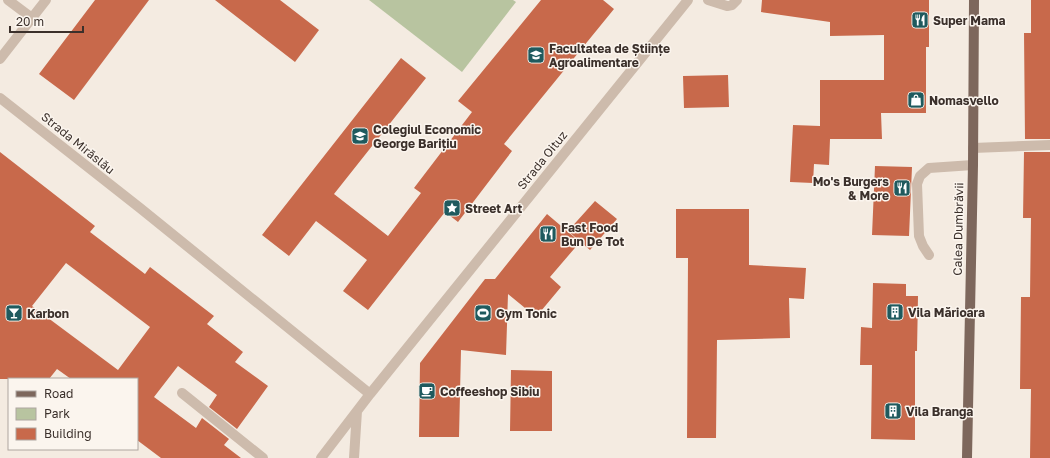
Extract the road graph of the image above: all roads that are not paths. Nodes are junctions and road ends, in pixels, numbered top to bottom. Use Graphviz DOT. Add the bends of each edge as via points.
graph roads {
  1 [pos="8,0"];
  2 [pos="46,0"];
  3 [pos="688,0"];
  4 [pos="708,0"];
  5 [pos="737,0"];
  6 [pos="974,0"];
  7 [pos="32,18"];
  8 [pos="0,59"];
  9 [pos="0,98"];
  10 [pos="1050,145"];
  11 [pos="973,148"];
  12 [pos="973,165"];
  13 [pos="929,255"];
  14 [pos="182,393"];
  15 [pos="370,394"];
  16 [pos="357,411"];
  17 [pos="263,458"];
  18 [pos="321,458"];
  19 [pos="354,458"];
  20 [pos="967,458"];
  1 -- 7 [label="street"];
  2 -- 7 [label="street"];
  3 -- 15 [label="street, Strada Oituz"];
  4 -- 5 [label="street" via="727,6"];
  6 -- 11 [label="main road, Calea Dumbrăvii"];
  7 -- 8 [label="street"];
  9 -- 15 [label="street, Strada Mirăslău"];
  10 -- 11 [label="street"];
  11 -- 12 [label="main road, Calea Dumbrăvii"];
  12 -- 13 [label="street" via="929,168 920,176 917,184 919,236"];
  12 -- 20 [label="main road, Calea Dumbrăvii"];
  14 -- 17 [label="street"];
  15 -- 16 [label="street, Strada Oituz"];
  16 -- 18 [label="street, Strada Oituz"];
  16 -- 19 [label="street"];
}
